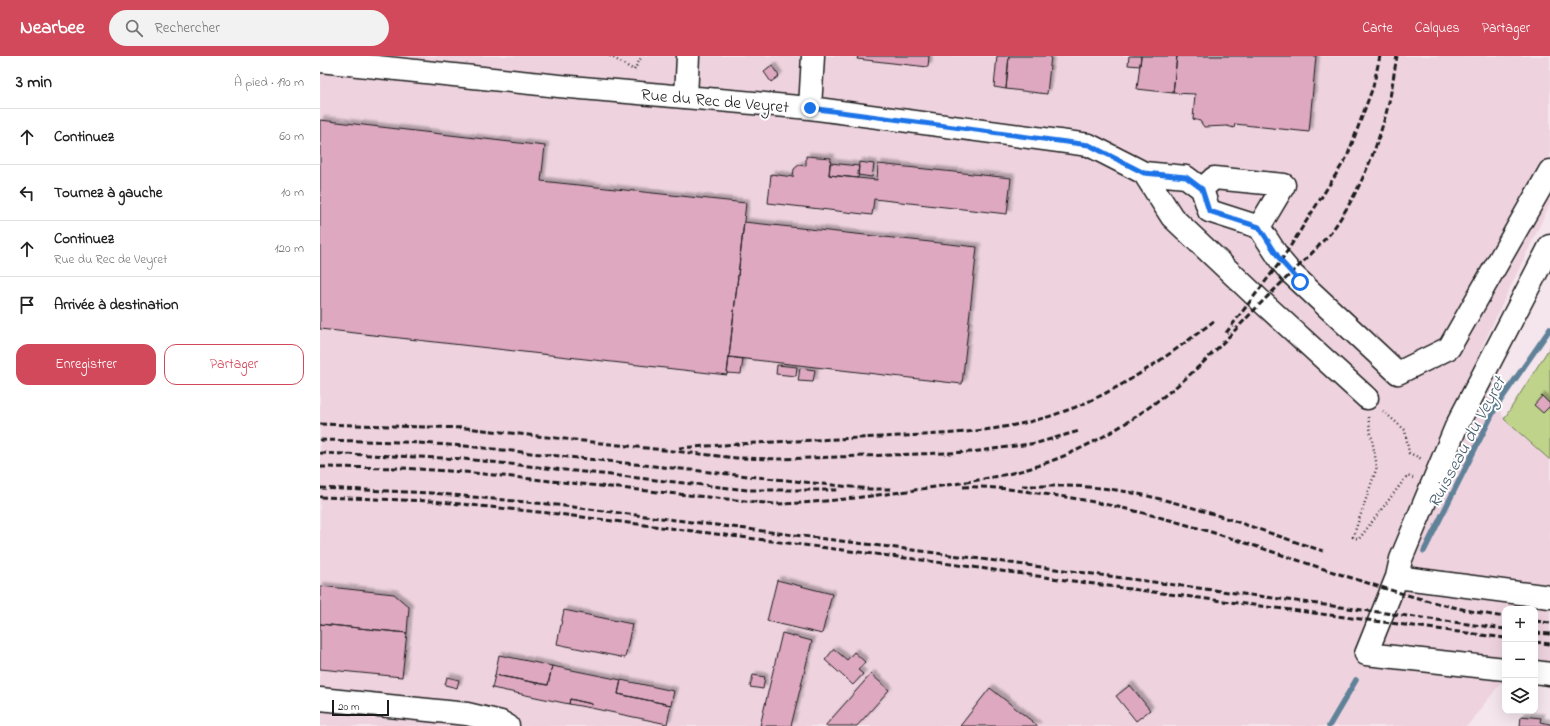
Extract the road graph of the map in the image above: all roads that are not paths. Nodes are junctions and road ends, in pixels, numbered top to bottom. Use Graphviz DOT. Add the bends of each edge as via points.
graph roads {
  1 [pos="813,56"];
  2 [pos="688,57"];
  3 [pos="320,61"];
  4 [pos="686,97"];
  5 [pos="810,108"];
  6 [pos="1550,172"];
  7 [pos="1144,173"];
  8 [pos="1202,189"];
  9 [pos="1259,227"];
  10 [pos="1550,246"];
  11 [pos="1367,398"];
  12 [pos="1397,576"];
  13 [pos="1550,597"];
  14 [pos="1502,669"];
  15 [pos="1538,672"];
  16 [pos="1550,674"];
  17 [pos="320,699"];
  18 [pos="508,726"];
  1 -- 5 [label="street"];
  2 -- 4 [label="street"];
  3 -- 4 [label="street, Rue du Rec de Veyret"];
  4 -- 5 [label="street, Rue du Rec de Veyret"];
  5 -- 7 [label="street, Rue du Rec de Veyret" via="1089,145"];
  6 -- 9 [label="street" via="1449,348 1398,373 1292,274"];
  7 -- 8 [label="street" via="1186,177"];
  7 -- 11 [label="street" via="1172,217"];
  8 -- 9 [label="street" via="1209,211"];
  8 -- 9 [label="street" via="1214,178 1284,185"];
  10 -- 12 [label="street" via="1456,426 1401,559"];
  12 -- 13 [label="street"];
  12 -- 14 [label="street" via="1366,654"];
  15 -- 16 [label="street"];
  17 -- 18 [label="street" via="467,714"];
}
